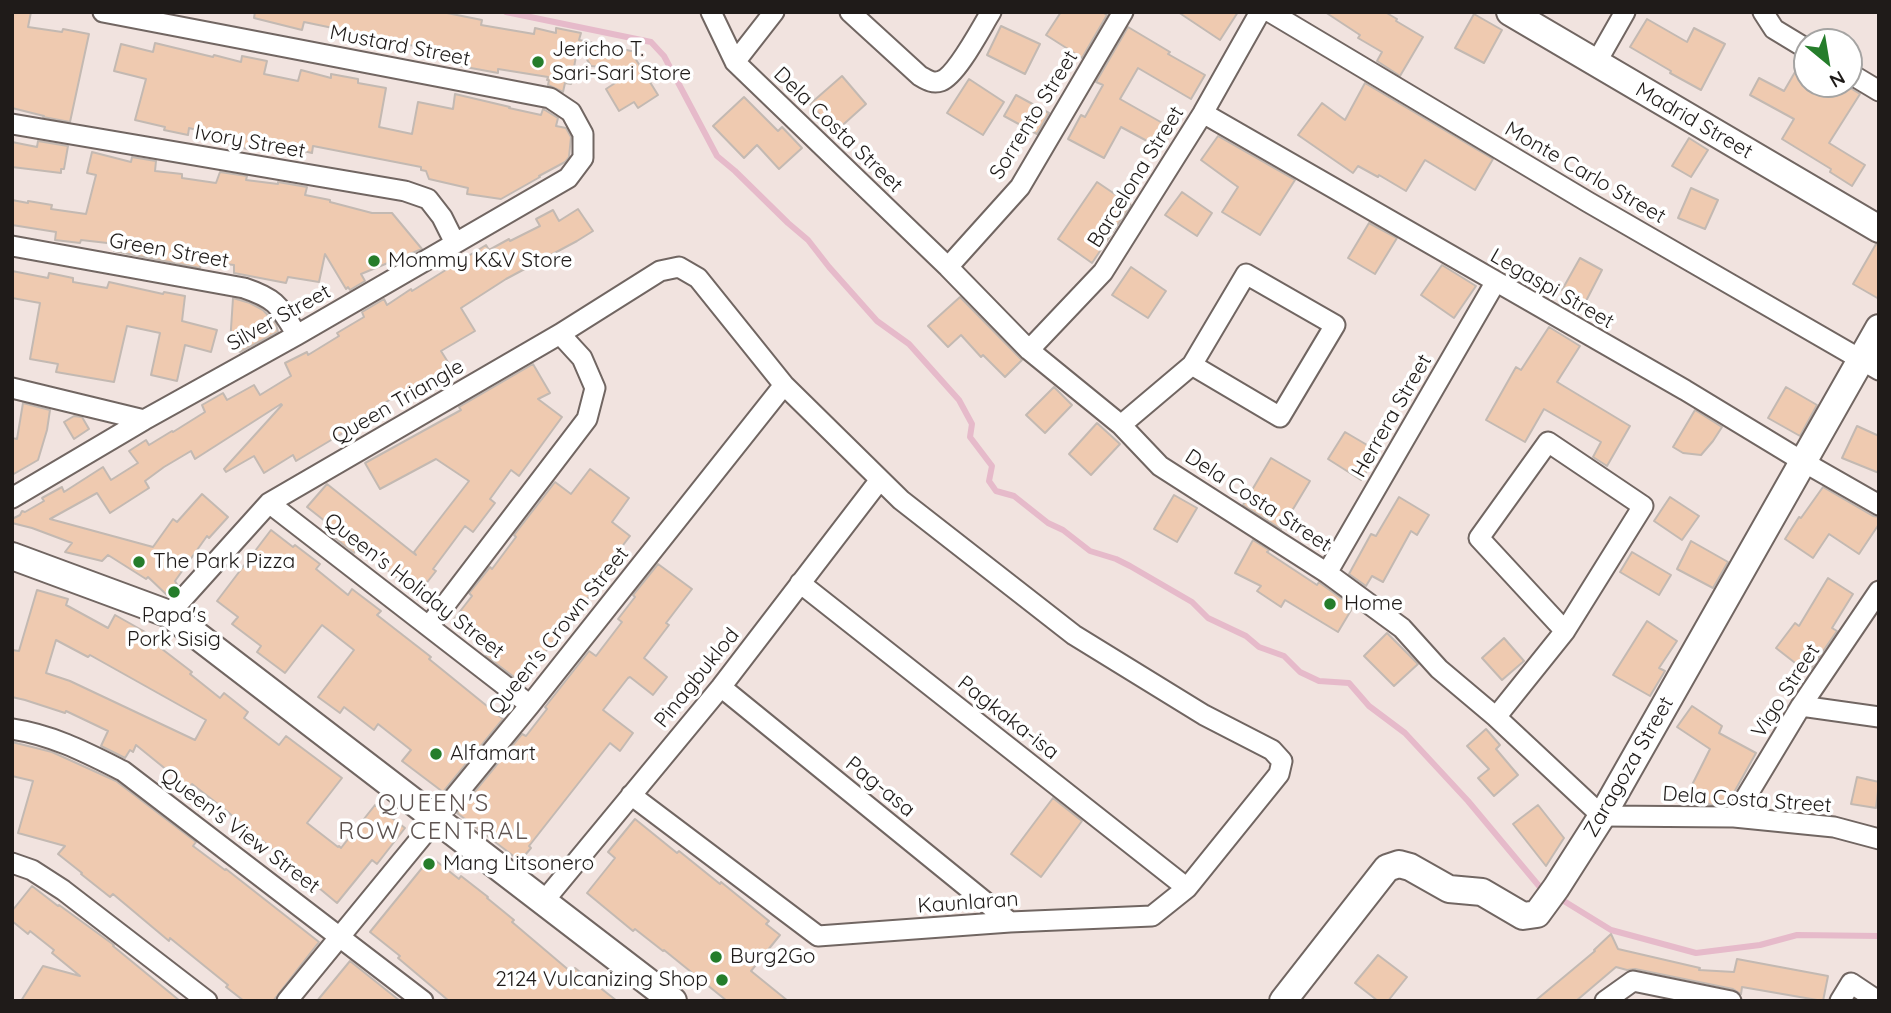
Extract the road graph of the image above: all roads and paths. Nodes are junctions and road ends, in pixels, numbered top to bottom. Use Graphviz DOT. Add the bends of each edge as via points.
graph roads {
  1 [pos="103,12"];
  2 [pos="711,12"];
  3 [pos="774,12"];
  4 [pos="850,12"];
  5 [pos="991,12"];
  6 [pos="1123,12"];
  7 [pos="1260,12"];
  8 [pos="1270,12"];
  9 [pos="1510,12"];
  10 [pos="1540,12"];
  11 [pos="1625,12"];
  12 [pos="1763,12"];
  13 [pos="1793,41"];
  14 [pos="1600,56"];
  15 [pos="735,62"];
  16 [pos="1863,81"];
  17 [pos="1879,91"];
  18 [pos="1203,113"];
  19 [pos="12,124"];
  20 [pos="568,178"];
  21 [pos="1879,215"];
  22 [pos="1879,229"];
  23 [pos="456,243"];
  24 [pos="12,246"];
  25 [pos="948,267"];
  26 [pos="1495,283"];
  27 [pos="1879,328"];
  28 [pos="560,334"];
  29 [pos="297,335"];
  30 [pos="1029,350"];
  31 [pos="1192,365"];
  32 [pos="1870,365"];
  33 [pos="784,385"];
  34 [pos="12,388"];
  35 [pos="144,420"];
  36 [pos="1121,425"];
  37 [pos="1802,461"];
  38 [pos="879,481"];
  39 [pos="12,498"];
  40 [pos="270,503"];
  41 [pos="1879,505"];
  42 [pos="12,556"];
  43 [pos="1327,573"];
  44 [pos="800,583"];
  45 [pos="1879,591"];
  46 [pos="169,614"];
  47 [pos="429,626"];
  48 [pos="1565,631"];
  49 [pos="721,687"];
  50 [pos="530,705"];
  51 [pos="1801,706"];
  52 [pos="1496,717"];
  53 [pos="1879,717"];
  54 [pos="12,729"];
  55 [pos="631,795"];
  56 [pos="1602,816"];
  57 [pos="1734,817"];
  58 [pos="436,819"];
  59 [pos="1879,839"];
  60 [pos="12,863"];
  61 [pos="1187,888"];
  62 [pos="544,901"];
  63 [pos="1010,922"];
  64 [pos="340,936"];
  65 [pos="207,1001"];
  66 [pos="287,1001"];
  67 [pos="423,1001"];
  68 [pos="673,1001"];
  69 [pos="1283,1001"];
  70 [pos="1605,1001"];
  71 [pos="1731,1001"];
  72 [pos="1840,1001"];
  73 [pos="1878,1001"];
  1 -- 20 [label="street, Mustard Street" via="550,98 571,112 583,134 583,158"];
  2 -- 15 [label="street, Dela Costa Street"];
  3 -- 15 [label="street"];
  4 -- 5 [label="street" via="932,83 943,81 963,58"];
  6 -- 25 [label="street, Sorrento Street" via="1020,187"];
  7 -- 18 [label="street, Barcelona Street"];
  8 -- 32 [label="street, Monte Carlo Street"];
  9 -- 14 [label="street, Madrid Street"];
  10 -- 14 [label="street, Madrid Street"];
  11 -- 14 [label="street"];
  12 -- 13 [label="street" via="1774,29"];
  14 -- 21 [label="street, Madrid Street"];
  14 -- 22 [label="street, Madrid Street"];
  15 -- 25 [label="street, Dela Costa Street"];
  16 -- 17 [label="street"];
  18 -- 26 [label="street, Legaspi Street"];
  18 -- 30 [label="street, Barcelona Street" via="1102,272"];
  19 -- 23 [label="street, Ivory Street" via="405,191 428,199"];
  20 -- 23 [label="street, Silver Street"];
  23 -- 29 [label="street, Silver Street"];
  24 -- 29 [label="street, Green Street" via="244,288 279,306"];
  25 -- 30 [label="street, Dela Costa Street"];
  26 -- 37 [label="street, Legaspi Street"];
  26 -- 43 [label="street, Herrera Street"];
  27 -- 32 [label="street, Zaragoza Street"];
  28 -- 33 [label="street, Queen Triangle" via="660,271 679,267 698,278"];
  28 -- 40 [label="street, Queen Triangle"];
  28 -- 47 [label="street" via="582,358 595,388 587,419"];
  29 -- 35 [label="street, Silver Street"];
  30 -- 36 [label="street, Dela Costa Street"];
  31 -- 31 [label="street" via="1280,417 1335,325 1246,274"];
  31 -- 36 [label="street"];
  32 -- 37 [label="street, Zaragoza Street"];
  33 -- 38 [label="street"];
  33 -- 50 [label="street, Queen's Crown Street"];
  34 -- 35 [label="street"];
  35 -- 39 [label="street, Silver Street"];
  36 -- 43 [label="street, Dela Costa Street" via="1160,466"];
  37 -- 41 [label="street, Legaspi Street"];
  37 -- 56 [label="street, Zaragoza Street"];
  38 -- 44 [label="street, Pinagbuklod"];
  38 -- 61 [label="street, Kaunlaran" via="1074,635 1204,715 1272,750 1282,761 1279,774"];
  40 -- 46 [label="street, Queen Triangle"];
  40 -- 47 [label="street, Queen's Holiday Street"];
  42 -- 46 [label="street"];
  43 -- 52 [label="street, Dela Costa Street" via="1402,628 1438,669"];
  44 -- 49 [label="street, Pinagbuklod"];
  44 -- 61 [label="street, Pagkaka-isa"];
  45 -- 51 [label="street, Vigo Street"];
  46 -- 58 [label="street"];
  47 -- 50 [label="street, Queen's Holiday Street"];
  48 -- 48 [label="street" via="1643,506 1548,442 1479,538"];
  48 -- 52 [label="street"];
  49 -- 55 [label="street, Pinagbuklod"];
  49 -- 63 [label="street, Pag-asa"];
  50 -- 58 [label="street, Queen's Crown Street"];
  51 -- 53 [label="street"];
  51 -- 57 [label="street, Vigo Street"];
  52 -- 56 [label="street, Dela Costa Street"];
  54 -- 64 [label="street, Queen's View Street" via="79,748 123,771"];
  55 -- 62 [label="street, Pinagbuklod"];
  55 -- 63 [label="street, Kaunlaran" via="818,936"];
  56 -- 57 [label="street, Dela Costa Street"];
  56 -- 69 [label="street, Zaragoza Street" via="1537,914 1524,916 1482,892 1449,889 1410,867 1387,868"];
  57 -- 59 [label="street, Dela Costa Street" via="1834,827"];
  58 -- 62 [label="street"];
  58 -- 64 [label="street, Queen's Crown Street"];
  60 -- 65 [label="street" via="63,890"];
  61 -- 63 [label="street, Kaunlaran" via="1152,916"];
  62 -- 68 [label="street"];
  64 -- 66 [label="street, Queen's Crown Street"];
  64 -- 67 [label="street, Queen's View Street"];
  70 -- 71 [label="street" via="1633,981"];
  72 -- 73 [label="street" via="1851,984"];
}
